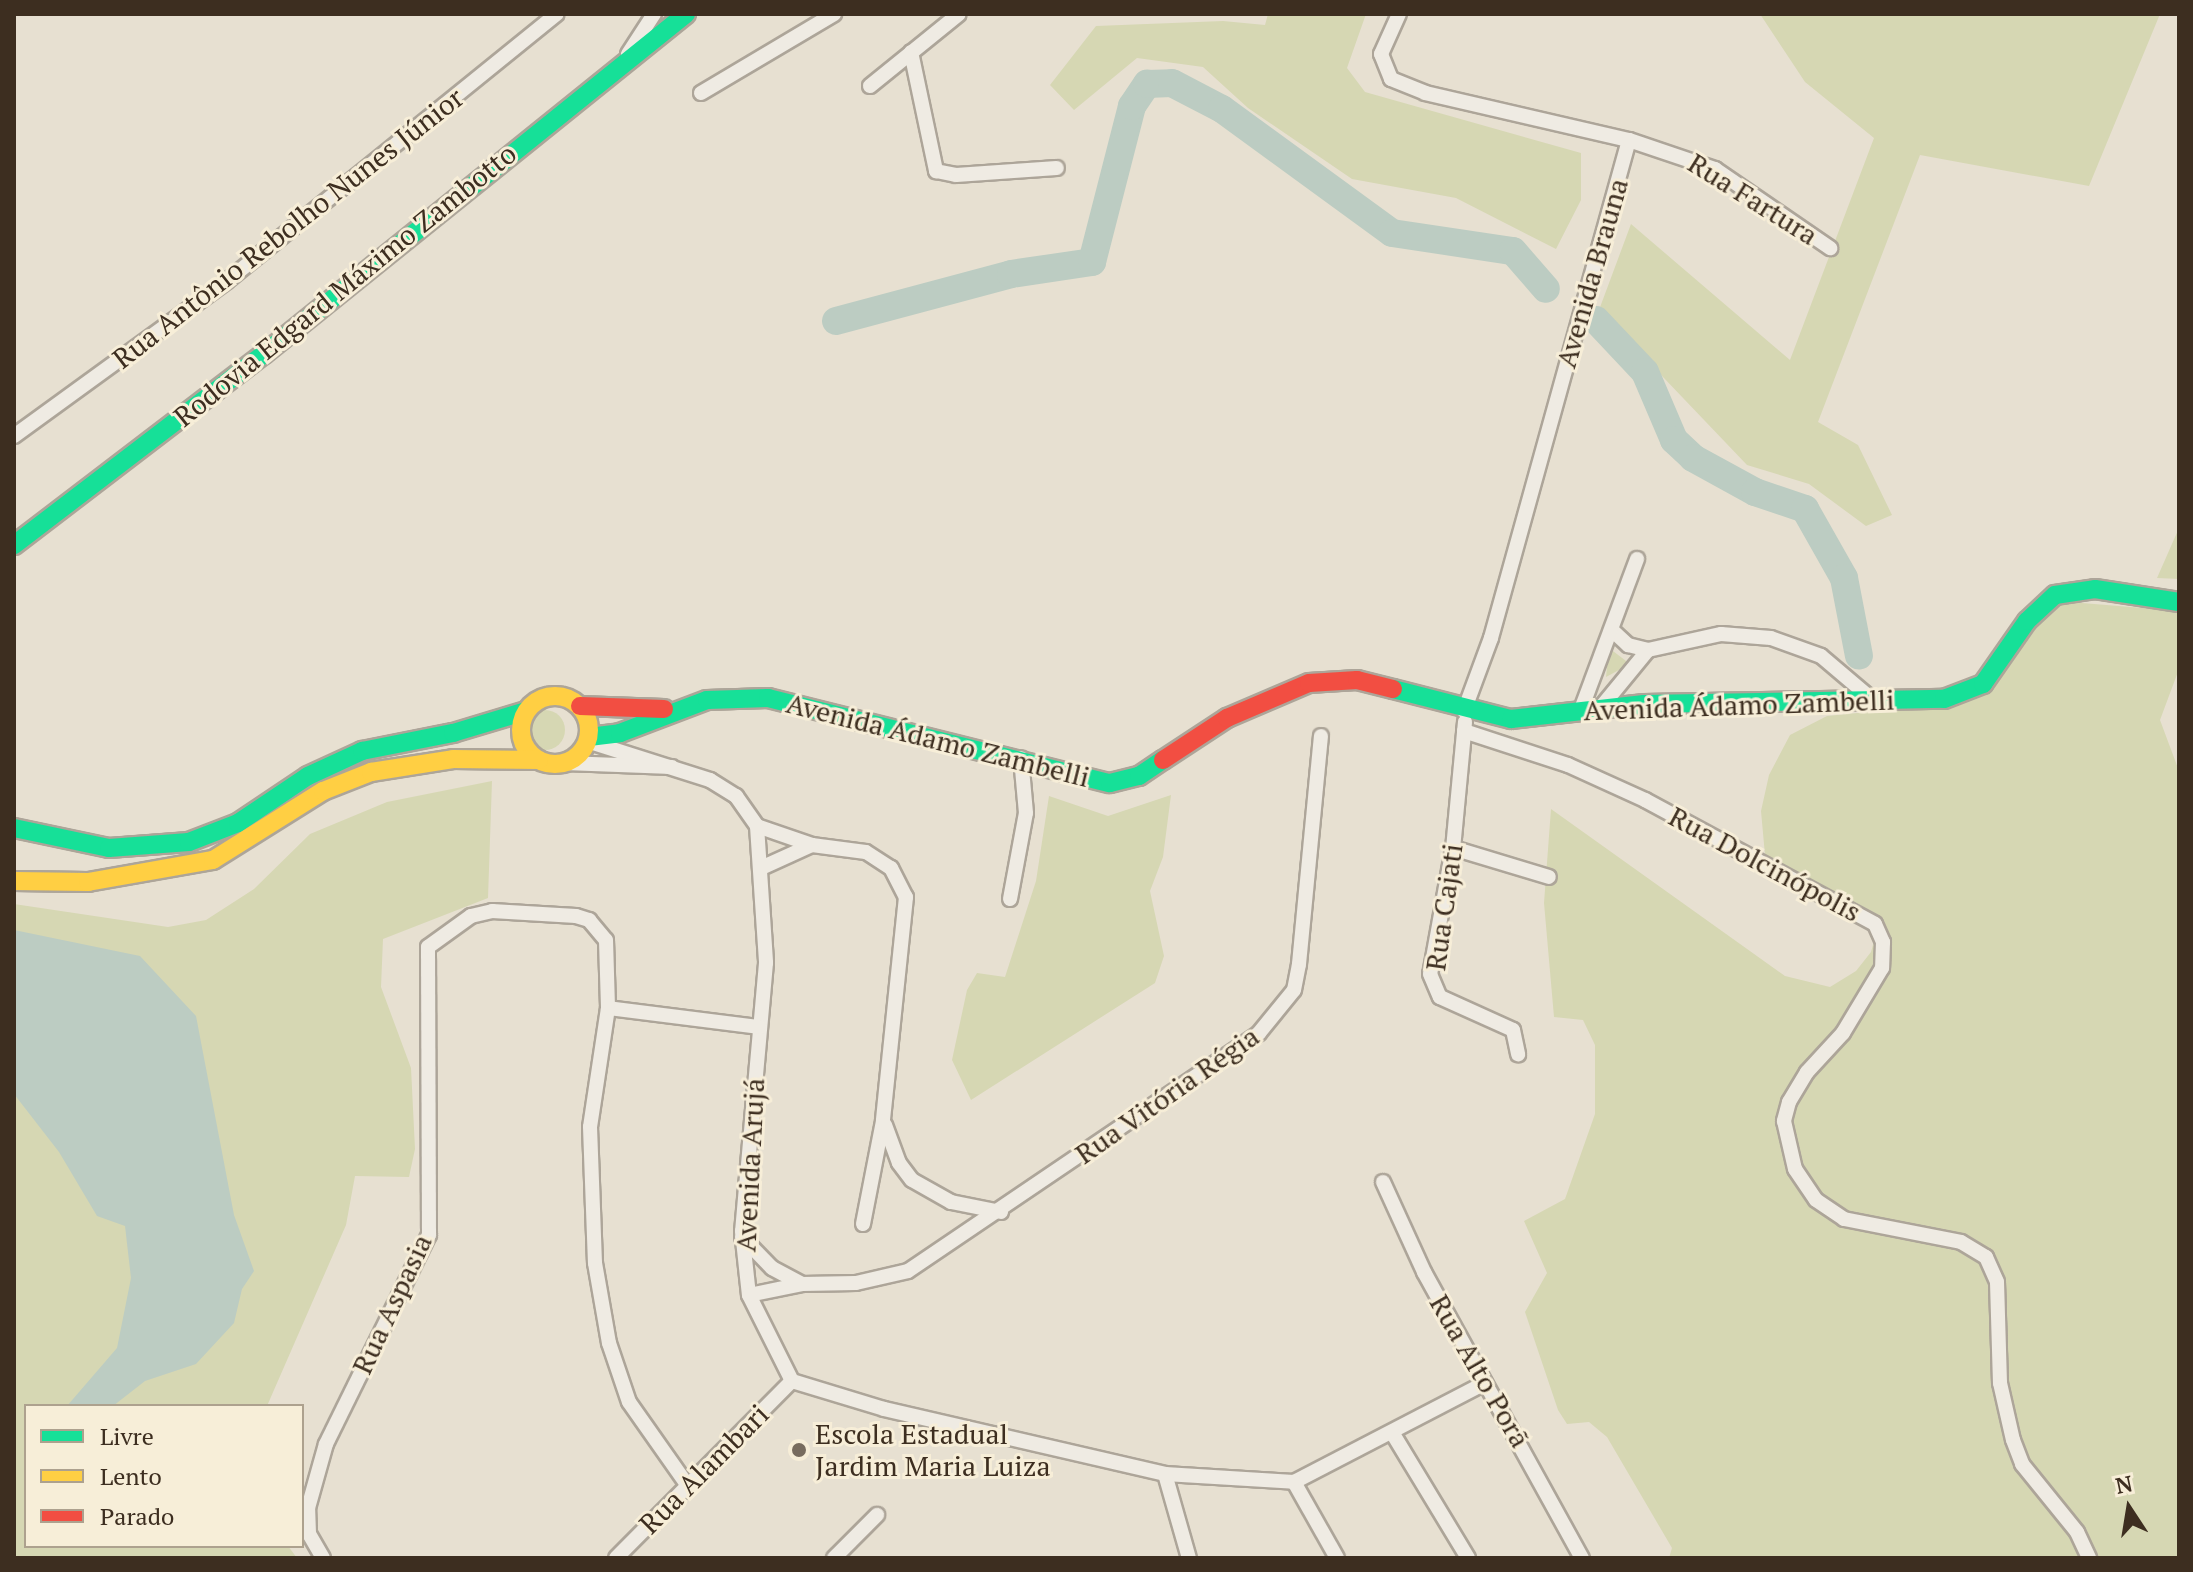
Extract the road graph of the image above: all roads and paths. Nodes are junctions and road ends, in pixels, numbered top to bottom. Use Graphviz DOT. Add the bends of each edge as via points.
graph roads {
  1 [pos="557,14"];
  2 [pos="654,14"];
  3 [pos="834,14"];
  4 [pos="959,14"];
  5 [pos="1399,14"];
  6 [pos="679,17"];
  7 [pos="911,52"];
  8 [pos="625,60"];
  9 [pos="870,86"];
  10 [pos="701,93"];
  11 [pos="1629,140"];
  12 [pos="1057,168"];
  13 [pos="1830,248"];
  14 [pos="14,436"];
  15 [pos="14,545"];
  16 [pos="1637,559"];
  17 [pos="2179,602"];
  18 [pos="1613,631"];
  19 [pos="1648,650"];
  20 [pos="1874,701"];
  21 [pos="580,706"];
  22 [pos="1602,706"];
  23 [pos="1582,707"];
  24 [pos="672,709"];
  25 [pos="526,711"];
  26 [pos="1465,711"];
  27 [pos="1464,731"];
  28 [pos="1321,736"];
  29 [pos="588,739"];
  30 [pos="1021,758"];
  31 [pos="539,760"];
  32 [pos="565,763"];
  33 [pos="676,766"];
  34 [pos="757,826"];
  35 [pos="14,828"];
  36 [pos="812,845"];
  37 [pos="1453,848"];
  38 [pos="761,868"];
  39 [pos="1549,877"];
  40 [pos="14,881"];
  41 [pos="1010,899"];
  42 [pos="608,1008"];
  43 [pos="759,1027"];
  44 [pos="1518,1054"];
  45 [pos="883,1121"];
  46 [pos="1383,1182"];
  47 [pos="1001,1212"];
  48 [pos="863,1224"];
  49 [pos="742,1237"];
  50 [pos="802,1284"];
  51 [pos="749,1295"];
  52 [pos="792,1381"];
  53 [pos="1485,1383"];
  54 [pos="1393,1434"];
  55 [pos="1165,1474"];
  56 [pos="1294,1482"];
  57 [pos="688,1486"];
  58 [pos="877,1515"];
  59 [pos="323,1558"];
  60 [pos="616,1558"];
  61 [pos="834,1558"];
  62 [pos="1189,1558"];
  63 [pos="1337,1558"];
  64 [pos="1468,1558"];
  65 [pos="1582,1558"];
  66 [pos="2089,1558"];
  1 -- 14 [label="street, Rua Antônio Rebolho Nunes Júnior" via="227,281"];
  2 -- 8 [label="street"];
  3 -- 10 [label="street"];
  4 -- 7 [label="street"];
  5 -- 11 [label="street, Avenida Brauna" via="1383,41 1384,70 1391,79 1425,93"];
  6 -- 8 [label="street, Rodovia Edgard Máximo Zambotto"];
  7 -- 9 [label="street"];
  7 -- 12 [label="street" via="936,171 956,175"];
  8 -- 15 [label="street, Rodovia Edgard Máximo Zambotto" via="264,354"];
  11 -- 13 [label="street, Rua Fartura" via="1715,169"];
  11 -- 26 [label="street, Avenida Brauna" via="1491,638"];
  16 -- 18 [label="street"];
  17 -- 20 [label="street, Avenida Ádamo Zambelli" via="2095,589 2055,595 2038,608 1990,677 1972,691 1944,699"];
  18 -- 19 [label="street" via="1628,645"];
  18 -- 23 [label="street"];
  19 -- 20 [label="street" via="1721,634 1771,638 1821,656"];
  19 -- 22 [label="street"];
  20 -- 22 [label="street, Avenida Ádamo Zambelli"];
  21 -- 24 [label="street, Avenida Ádamo Zambelli"];
  21 -- 25 [label="street, Avenida Ádamo Zambelli" via="552,695"];
  21 -- 29 [label="street"];
  22 -- 23 [label="street, Avenida Ádamo Zambelli"];
  23 -- 26 [label="street, Avenida Ádamo Zambelli" via="1545,719"];
  24 -- 29 [label="street, Avenida Ádamo Zambelli" via="620,733"];
  24 -- 30 [label="street, Avenida Ádamo Zambelli" via="728,696 768,698"];
  25 -- 31 [label="street" via="521,739"];
  25 -- 35 [label="street, Avenida Ádamo Zambelli" via="467,730 362,751 308,776 238,823 189,842 109,848"];
  26 -- 27 [label="street, Rua Cajati"];
  26 -- 30 [label="street, Avenida Ádamo Zambelli" via="1387,687 1336,679 1268,696 1157,766 1120,781 1096,782"];
  27 -- 37 [label="street, Rua Cajati"];
  27 -- 66 [label="street, Rua Dolcinópolis" via="1568,765 1645,800 1875,924 1883,942 1882,968 1843,1033 1807,1072 1789,1102 1785,1131 1795,1169 1816,1200 1844,1219 1961,1242 1986,1257 1997,1282 2000,1383 2013,1440 2022,1464 2077,1532"];
  28 -- 47 [label="street, Rua Vitória Régia" via="1294,990 1259,1033"];
  29 -- 32 [label="street"];
  29 -- 33 [label="street"];
  30 -- 41 [label="street" via="1026,813"];
  31 -- 32 [label="street"];
  31 -- 40 [label="street" via="453,759 371,772 323,791 213,860 101,880"];
  32 -- 33 [label="street" via="636,769"];
  33 -- 34 [label="street" via="736,796"];
  34 -- 36 [label="street"];
  34 -- 38 [label="street, Avenida Arujá"];
  36 -- 38 [label="street"];
  36 -- 45 [label="street" via="852,848 878,858 891,868 906,897"];
  37 -- 39 [label="street"];
  37 -- 44 [label="street, Rua Cajati" via="1430,974 1440,997 1513,1030"];
  38 -- 43 [label="street, Avenida Arujá" via="766,963"];
  42 -- 43 [label="street"];
  42 -- 57 [label="street" via="590,1127 589,1211 597,1276 609,1343 629,1402"];
  42 -- 59 [label="street, Rua Aspasia" via="606,940 589,920 529,911 471,916 428,947 429,1235 326,1444 308,1508 309,1534"];
  43 -- 49 [label="street, Avenida Arujá"];
  45 -- 47 [label="street" via="889,1145 912,1180 951,1202"];
  45 -- 48 [label="street"];
  46 -- 53 [label="street, Rua Alto Porã" via="1424,1272"];
  47 -- 50 [label="street, Rua Vitória Régia" via="908,1271 856,1283"];
  49 -- 50 [label="street" via="772,1268"];
  49 -- 51 [label="street, Avenida Arujá"];
  50 -- 51 [label="street, Rua Vitória Régia"];
  51 -- 52 [label="street, Avenida Arujá"];
  52 -- 55 [label="street" via="884,1409"];
  52 -- 57 [label="street, Rua Alambari"];
  53 -- 54 [label="street"];
  53 -- 65 [label="street, Rua Alto Porã"];
  54 -- 56 [label="street"];
  54 -- 64 [label="street"];
  55 -- 56 [label="street"];
  55 -- 62 [label="street"];
  56 -- 63 [label="street"];
  57 -- 60 [label="street, Rua Alambari"];
  58 -- 61 [label="street"];
}
